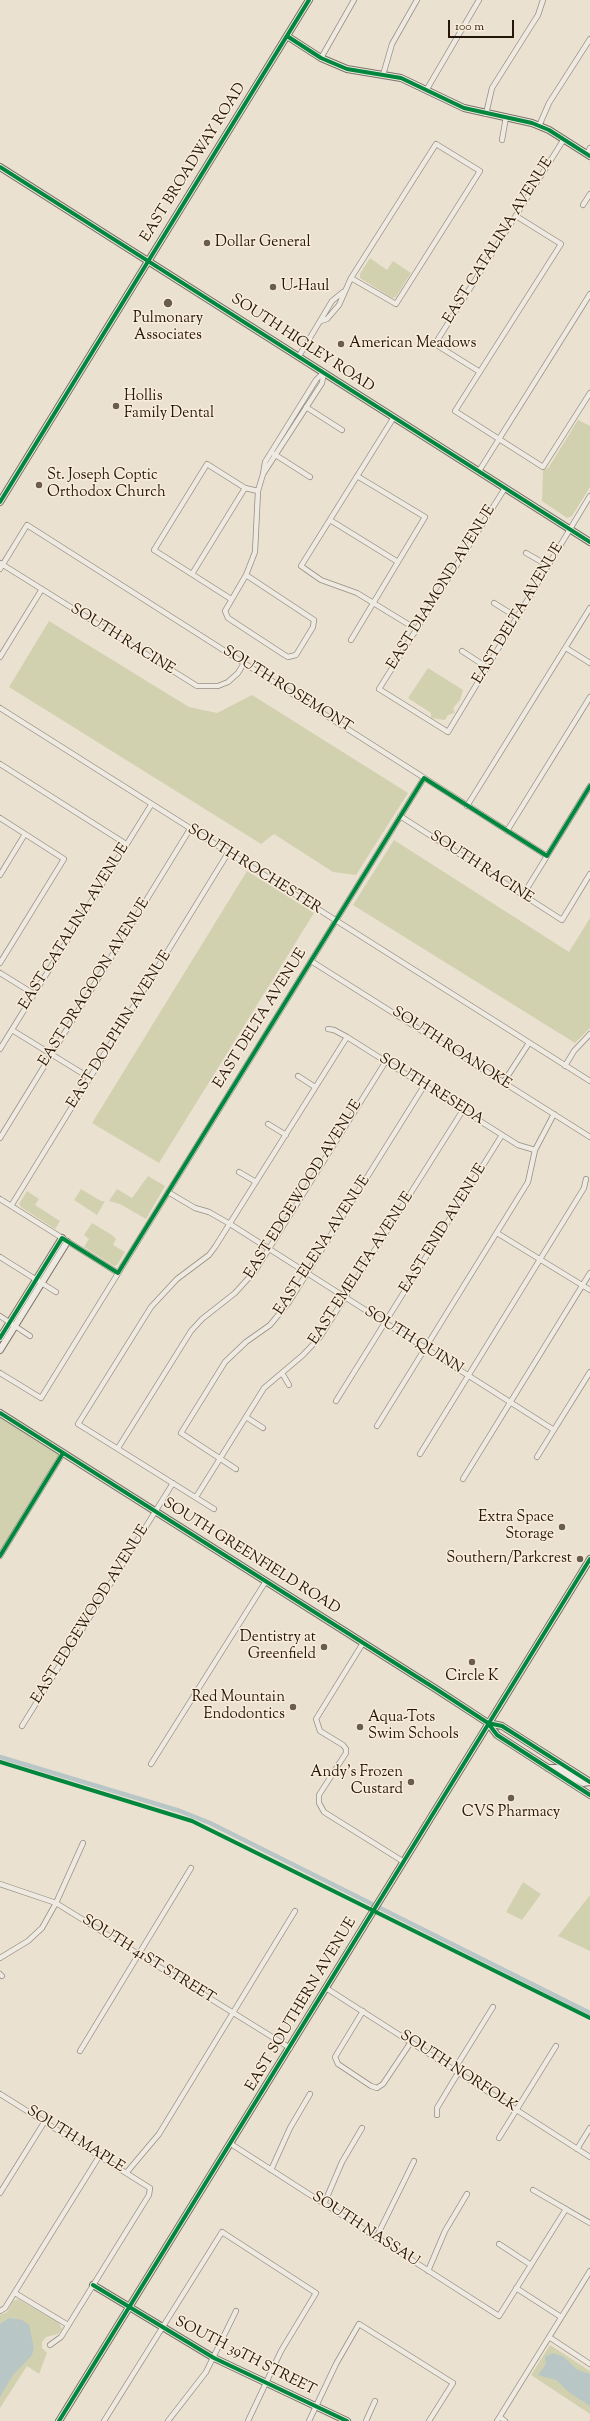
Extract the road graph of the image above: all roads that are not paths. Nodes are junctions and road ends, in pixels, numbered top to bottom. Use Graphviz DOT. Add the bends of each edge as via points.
graph roads {
  1 [pos="309,0"];
  2 [pos="354,0"];
  3 [pos="417,0"];
  4 [pos="479,0"];
  5 [pos="543,0"];
  6 [pos="287,36"];
  7 [pos="590,40"];
  8 [pos="321,58"];
  9 [pos="383,75"];
  10 [pos="427,89"];
  11 [pos="486,114"];
  12 [pos="506,116"];
  13 [pos="539,126"];
  14 [pos="564,139"];
  15 [pos="502,140"];
  16 [pos="589,153"];
  17 [pos="0,167"];
  18 [pos="590,194"];
  19 [pos="583,205"];
  20 [pos="516,216"];
  21 [pos="148,260"];
  22 [pos="351,278"];
  23 [pos="343,292"];
  24 [pos="590,294"];
  25 [pos="321,321"];
  26 [pos="299,356"];
  27 [pos="324,372"];
  28 [pos="480,372"];
  29 [pos="590,393"];
  30 [pos="301,404"];
  31 [pos="307,408"];
  32 [pos="394,417"];
  33 [pos="342,430"];
  34 [pos="499,439"];
  35 [pos="271,452"];
  36 [pos="276,456"];
  37 [pos="478,471"];
  38 [pos="263,474"];
  39 [pos="357,476"];
  40 [pos="310,477"];
  41 [pos="245,488"];
  42 [pos="505,488"];
  43 [pos="258,491"];
  44 [pos="590,496"];
  45 [pos="0,502"];
  46 [pos="330,520"];
  47 [pos="570,529"];
  48 [pos="590,542"];
  49 [pos="526,553"];
  50 [pos="398,562"];
  51 [pos="1,565"];
  52 [pos="547,565"];
  53 [pos="192,574"];
  54 [pos="246,575"];
  55 [pos="42,589"];
  56 [pos="231,599"];
  57 [pos="494,602"];
  58 [pos="374,603"];
  59 [pos="590,608"];
  60 [pos="518,618"];
  61 [pos="416,629"];
  62 [pos="351,640"];
  63 [pos="566,648"];
  64 [pos="462,651"];
  65 [pos="0,657"];
  66 [pos="244,663"];
  67 [pos="590,663"];
  68 [pos="488,668"];
  69 [pos="590,697"];
  70 [pos="0,708"];
  71 [pos="448,732"];
  72 [pos="0,764"];
  73 [pos="424,778"];
  74 [pos="590,786"];
  75 [pos="151,805"];
  76 [pos="467,806"];
  77 [pos="400,816"];
  78 [pos="0,818"];
  79 [pos="190,829"];
  80 [pos="507,831"];
  81 [pos="25,834"];
  82 [pos="126,844"];
  83 [pos="228,853"];
  84 [pos="547,856"];
  85 [pos="590,874"];
  86 [pos="0,875"];
  87 [pos="523,895"];
  88 [pos="336,922"];
  89 [pos="311,961"];
  90 [pos="0,963"];
  91 [pos="0,973"];
  92 [pos="34,994"];
  93 [pos="328,1029"];
  94 [pos="12,1030"];
  95 [pos="590,1034"];
  96 [pos="347,1037"];
  97 [pos="529,1043"];
  98 [pos="0,1049"];
  99 [pos="51,1054"];
  100 [pos="386,1061"];
  101 [pos="565,1066"];
  102 [pos="298,1076"];
  103 [pos="90,1078"];
  104 [pos="590,1081"];
  105 [pos="503,1083"];
  106 [pos="424,1086"];
  107 [pos="315,1087"];
  108 [pos="463,1110"];
  109 [pos="554,1114"];
  110 [pos="268,1124"];
  111 [pos="286,1135"];
  112 [pos="502,1135"];
  113 [pos="590,1137"];
  114 [pos="0,1138"];
  115 [pos="534,1150"];
  116 [pos="239,1172"];
  117 [pos="586,1179"];
  118 [pos="256,1182"];
  119 [pos="168,1192"];
  120 [pos="0,1199"];
  121 [pos="11,1206"];
  122 [pos="230,1224"];
  123 [pos="497,1233"];
  124 [pos="64,1240"];
  125 [pos="269,1249"];
  126 [pos="0,1257"];
  127 [pos="541,1259"];
  128 [pos="118,1273"];
  129 [pos="590,1273"];
  130 [pos="308,1274"];
  131 [pos="39,1281"];
  132 [pos="582,1285"];
  133 [pos="590,1290"];
  134 [pos="56,1292"];
  135 [pos="346,1298"];
  136 [pos="0,1316"];
  137 [pos="386,1323"];
  138 [pos="12,1324"];
  139 [pos="30,1336"];
  140 [pos="0,1338"];
  141 [pos="426,1349"];
  142 [pos="0,1350"];
  143 [pos="590,1372"];
  144 [pos="0,1373"];
  145 [pos="282,1373"];
  146 [pos="468,1375"];
  147 [pos="289,1385"];
  148 [pos="336,1401"];
  149 [pos="510,1402"];
  150 [pos="0,1413"];
  151 [pos="246,1418"];
  152 [pos="377,1426"];
  153 [pos="263,1428"];
  154 [pos="554,1430"];
  155 [pos="118,1448"];
  156 [pos="63,1453"];
  157 [pos="420,1454"];
  158 [pos="537,1457"];
  159 [pos="220,1458"];
  160 [pos="236,1469"];
  161 [pos="463,1479"];
  162 [pos="173,1483"];
  163 [pos="196,1497"];
  164 [pos="214,1509"];
  165 [pos="156,1511"];
  166 [pos="0,1556"];
  167 [pos="590,1559"];
  168 [pos="266,1581"];
  169 [pos="364,1643"];
  170 [pos="488,1723"];
  171 [pos="22,1726"];
  172 [pos="151,1764"];
  173 [pos="548,1768"];
  174 [pos="590,1782"];
  175 [pos="589,1793"];
  176 [pos="83,1843"];
  177 [pos="404,1862"];
  178 [pos="191,1868"];
  179 [pos="0,1884"];
  180 [pos="56,1903"];
  181 [pos="295,1911"];
  182 [pos="139,1953"];
  183 [pos="0,1958"];
  184 [pos="326,1988"];
  185 [pos="493,2007"];
  186 [pos="363,2011"];
  187 [pos="233,2013"];
  188 [pos="411,2042"];
  189 [pos="556,2046"];
  190 [pos="290,2048"];
  191 [pos="80,2051"];
  192 [pos="456,2071"];
  193 [pos="0,2094"];
  194 [pos="310,2094"];
  195 [pos="516,2110"];
  196 [pos="437,2115"];
  197 [pos="45,2122"];
  198 [pos="362,2128"];
  199 [pos="590,2128"];
  200 [pos="499,2138"];
  201 [pos="231,2144"];
  202 [pos="577,2149"];
  203 [pos="100,2155"];
  204 [pos="590,2157"];
  205 [pos="414,2161"];
  206 [pos="271,2170"];
  207 [pos="127,2172"];
  208 [pos="533,2190"];
  209 [pos="0,2193"];
  210 [pos="467,2194"];
  211 [pos="324,2204"];
  212 [pos="566,2209"];
  213 [pos="590,2223"];
  214 [pos="376,2238"];
  215 [pos="499,2244"];
  216 [pos="531,2265"];
  217 [pos="428,2271"];
  218 [pos="590,2271"];
  219 [pos="93,2285"];
  220 [pos="516,2288"];
  221 [pos="15,2293"];
  222 [pos="130,2308"];
  223 [pos="1,2311"];
  224 [pos="236,2311"];
  225 [pos="561,2317"];
  226 [pos="68,2325"];
  227 [pos="162,2328"];
  228 [pos="548,2337"];
  229 [pos="50,2345"];
  230 [pos="214,2358"];
  231 [pos="590,2364"];
  232 [pos="266,2383"];
  233 [pos="375,2401"];
  234 [pos="316,2406"];
  235 [pos="498,2419"];
  236 [pos="59,2421"];
  237 [pos="104,2421"];
  238 [pos="168,2421"];
  239 [pos="248,2421"];
  240 [pos="309,2421"];
  241 [pos="347,2421"];
  242 [pos="366,2421"];
  243 [pos="429,2421"];
  244 [pos="505,2421"];
  1 -- 6 [label="main road, EAST BROADWAY ROAD"];
  2 -- 8 [label="street"];
  3 -- 9 [label="street" via="392,44"];
  4 -- 10 [label="street"];
  5 -- 11 [label="street" via="538,15 492,88"];
  6 -- 8 [label="main road"];
  6 -- 21 [label="main road, EAST BROADWAY ROAD"];
  7 -- 13 [label="street" via="549,103"];
  8 -- 9 [label="main road" via="347,69"];
  9 -- 10 [label="main road" via="401,78"];
  10 -- 11 [label="main road" via="457,106"];
  11 -- 12 [label="main road"];
  12 -- 13 [label="main road"];
  12 -- 15 [label="street"];
  13 -- 14 [label="main road"];
  14 -- 16 [label="main road"];
  14 -- 20 [label="street, EAST CATALINA AVENUE"];
  17 -- 21 [label="main road, SOUTH HIGLEY ROAD"];
  18 -- 19 [label="street"];
  20 -- 28 [label="street" via="561,244"];
  20 -- 28 [label="street, EAST CATALINA AVENUE" via="435,344"];
  21 -- 26 [label="main road, SOUTH HIGLEY ROAD"];
  21 -- 45 [label="main road, EAST BROADWAY ROAD"];
  22 -- 22 [label="street" via="436,144 480,171 396,304"];
  22 -- 23 [label="street"];
  23 -- 25 [label="street" via="332,301"];
  23 -- 25 [label="street" via="344,297 339,305 327,319"];
  24 -- 34 [label="street"];
  25 -- 26 [label="street"];
  26 -- 27 [label="main road, SOUTH HIGLEY ROAD"];
  27 -- 30 [label="street"];
  27 -- 31 [label="street" via="322,383"];
  27 -- 32 [label="main road, SOUTH HIGLEY ROAD"];
  28 -- 34 [label="street" via="455,412"];
  29 -- 34 [label="street" via="543,467"];
  30 -- 31 [label="street"];
  30 -- 35 [label="street"];
  31 -- 33 [label="street"];
  31 -- 36 [label="street"];
  32 -- 37 [label="main road, SOUTH HIGLEY ROAD"];
  32 -- 39 [label="street"];
  34 -- 37 [label="street"];
  35 -- 36 [label="street"];
  35 -- 38 [label="street" via="262,466"];
  36 -- 38 [label="street"];
  36 -- 40 [label="street"];
  37 -- 42 [label="main road, SOUTH HIGLEY ROAD"];
  38 -- 43 [label="street"];
  39 -- 46 [label="street"];
  39 -- 50 [label="street" via="425,517"];
  41 -- 43 [label="street"];
  41 -- 53 [label="street"];
  41 -- 53 [label="street" via="207,464 154,550"];
  42 -- 47 [label="main road, SOUTH HIGLEY ROAD"];
  42 -- 61 [label="street, EAST DIAMOND AVENUE"];
  43 -- 54 [label="street" via="255,552"];
  44 -- 47 [label="street, EAST DELTA AVENUE"];
  46 -- 50 [label="street"];
  46 -- 58 [label="street" via="301,566 322,580 357,593"];
  47 -- 48 [label="main road, SOUTH HIGLEY ROAD"];
  47 -- 52 [label="street, EAST DELTA AVENUE"];
  49 -- 52 [label="street"];
  50 -- 58 [label="street"];
  51 -- 55 [label="street, SOUTH RACINE"];
  51 -- 66 [label="street, SOUTH ROSEMONT" via="27,525"];
  52 -- 60 [label="street, EAST DELTA AVENUE"];
  53 -- 56 [label="street"];
  54 -- 56 [label="street"];
  54 -- 56 [label="street" via="312,617 313,627 300,650 288,657 228,618 225,608"];
  55 -- 65 [label="street"];
  55 -- 66 [label="street, SOUTH RACINE" via="197,686 218,686 228,682"];
  57 -- 60 [label="street"];
  58 -- 61 [label="street"];
  58 -- 62 [label="street"];
  59 -- 63 [label="street"];
  60 -- 68 [label="street, EAST DELTA AVENUE"];
  61 -- 71 [label="street, EAST DIAMOND AVENUE" via="379,689"];
  63 -- 67 [label="street"];
  63 -- 76 [label="street"];
  64 -- 68 [label="street"];
  66 -- 73 [label="street, SOUTH ROSEMONT"];
  68 -- 71 [label="street, EAST DELTA AVENUE"];
  69 -- 80 [label="street"];
  70 -- 75 [label="street, SOUTH ROCHESTER"];
  72 -- 82 [label="street"];
  73 -- 76 [label="street, SOUTH ROSEMONT"];
  73 -- 77 [label="street, EAST DELTA AVENUE"];
  74 -- 84 [label="street"];
  75 -- 79 [label="street, SOUTH ROCHESTER"];
  75 -- 82 [label="street, EAST CATALINA AVENUE"];
  76 -- 80 [label="street, SOUTH ROSEMONT"];
  77 -- 87 [label="street, SOUTH RACINE"];
  77 -- 88 [label="street, EAST DELTA AVENUE"];
  78 -- 81 [label="street"];
  79 -- 83 [label="street, SOUTH ROCHESTER"];
  79 -- 99 [label="street, EAST DRAGOON AVENUE"];
  80 -- 84 [label="street, SOUTH ROSEMONT"];
  81 -- 86 [label="street"];
  81 -- 90 [label="street" via="64,859"];
  82 -- 92 [label="street, EAST CATALINA AVENUE"];
  83 -- 88 [label="street, SOUTH ROCHESTER"];
  83 -- 103 [label="street, EAST DOLPHIN AVENUE"];
  84 -- 87 [label="street"];
  85 -- 87 [label="street, SOUTH RACINE" via="562,920"];
  88 -- 89 [label="street, EAST DELTA AVENUE"];
  88 -- 97 [label="street, SOUTH ROCHESTER"];
  89 -- 105 [label="street, SOUTH ROANOKE" via="392,1010"];
  89 -- 119 [label="street, EAST DELTA AVENUE"];
  91 -- 92 [label="street"];
  92 -- 94 [label="street, EAST CATALINA AVENUE"];
  93 -- 96 [label="street, SOUTH RESEDA"];
  94 -- 98 [label="street, EAST CATALINA AVENUE"];
  94 -- 99 [label="street"];
  95 -- 101 [label="street"];
  96 -- 100 [label="street, SOUTH RESEDA"];
  96 -- 107 [label="street"];
  97 -- 101 [label="street, SOUTH ROCHESTER"];
  97 -- 105 [label="street"];
  99 -- 103 [label="street"];
  99 -- 114 [label="street, EAST DRAGOON AVENUE"];
  100 -- 106 [label="street, SOUTH RESEDA"];
  100 -- 125 [label="street, EAST EDGEWOOD AVENUE"];
  101 -- 104 [label="street, SOUTH ROCHESTER"];
  102 -- 107 [label="street"];
  103 -- 121 [label="street, EAST DOLPHIN AVENUE"];
  105 -- 109 [label="street, SOUTH ROANOKE"];
  106 -- 108 [label="street, SOUTH RESEDA"];
  106 -- 130 [label="street, EAST ELENA AVENUE"];
  107 -- 111 [label="street"];
  108 -- 112 [label="street, SOUTH RESEDA"];
  108 -- 135 [label="street, EAST EMELITA AVENUE"];
  109 -- 113 [label="street, SOUTH ROANOKE"];
  109 -- 115 [label="street"];
  110 -- 111 [label="street"];
  111 -- 118 [label="street"];
  112 -- 115 [label="street, SOUTH RESEDA"];
  112 -- 137 [label="street, EAST ENID AVENUE"];
  115 -- 123 [label="street" via="528,1182"];
  116 -- 118 [label="street"];
  117 -- 127 [label="street" via="584,1188"];
  118 -- 122 [label="street"];
  119 -- 122 [label="street, SOUTH QUINN"];
  119 -- 128 [label="street, EAST DELTA AVENUE"];
  120 -- 121 [label="street"];
  121 -- 124 [label="street"];
  122 -- 125 [label="street, SOUTH QUINN"];
  122 -- 155 [label="street" via="209,1255 177,1279 151,1308 78,1424"];
  123 -- 127 [label="street"];
  123 -- 141 [label="street"];
  124 -- 128 [label="street"];
  124 -- 131 [label="main road"];
  125 -- 130 [label="street, SOUTH QUINN"];
  125 -- 155 [label="street, EAST EDGEWOOD AVENUE" via="244,1284 191,1331"];
  126 -- 131 [label="street"];
  127 -- 132 [label="street"];
  127 -- 146 [label="street"];
  128 -- 144 [label="street, EAST DELTA AVENUE" via="41,1398"];
  129 -- 132 [label="street"];
  130 -- 135 [label="street, SOUTH QUINN"];
  130 -- 159 [label="street, EAST ELENA AVENUE" via="280,1314 235,1351 226,1362 181,1433"];
  131 -- 134 [label="street"];
  131 -- 138 [label="main road"];
  132 -- 133 [label="street"];
  132 -- 149 [label="street"];
  135 -- 137 [label="street, SOUTH QUINN"];
  135 -- 145 [label="street, EAST EMELITA AVENUE" via="320,1337"];
  136 -- 138 [label="street"];
  137 -- 141 [label="street, SOUTH QUINN"];
  137 -- 148 [label="street, EAST ENID AVENUE"];
  138 -- 139 [label="street"];
  138 -- 140 [label="main road"];
  138 -- 142 [label="main road"];
  141 -- 146 [label="street, SOUTH QUINN"];
  141 -- 152 [label="street"];
  143 -- 154 [label="street"];
  145 -- 147 [label="street"];
  145 -- 151 [label="street, EAST EMELITA AVENUE" via="264,1388"];
  146 -- 149 [label="street, SOUTH QUINN"];
  146 -- 157 [label="street"];
  149 -- 154 [label="street, SOUTH QUINN"];
  149 -- 161 [label="street"];
  150 -- 156 [label="main road, SOUTH GREENFIELD ROAD"];
  151 -- 153 [label="street"];
  151 -- 159 [label="street, EAST EMELITA AVENUE"];
  154 -- 158 [label="street"];
  155 -- 162 [label="street"];
  156 -- 165 [label="main road, SOUTH GREENFIELD ROAD"];
  156 -- 166 [label="street"];
  159 -- 160 [label="street"];
  159 -- 163 [label="street, EAST EMELITA AVENUE"];
  162 -- 163 [label="street"];
  162 -- 165 [label="street, EAST EDGEWOOD AVENUE"];
  163 -- 164 [label="street"];
  165 -- 168 [label="main road, SOUTH GREENFIELD ROAD"];
  165 -- 171 [label="street, EAST EDGEWOOD AVENUE"];
  167 -- 170 [label="main road, EAST SOUTHERN AVENUE"];
  168 -- 169 [label="main road, SOUTH GREENFIELD ROAD"];
  168 -- 172 [label="street"];
  169 -- 170 [label="main road, SOUTH GREENFIELD ROAD"];
  169 -- 177 [label="street" via="316,1719 320,1731 343,1744 346,1749 346,1753 319,1795 318,1803 324,1812"];
  170 -- 173 [label="main road, SOUTH GREENFIELD ROAD" via="497,1735"];
  170 -- 174 [label="main road, SOUTH GREENFIELD ROAD" via="502,1726"];
  170 -- 177 [label="main road, EAST SOUTHERN AVENUE"];
  173 -- 174 [label="main road" via="557,1768 583,1783"];
  173 -- 175 [label="main road, SOUTH GREENFIELD ROAD"];
  176 -- 180 [label="street"];
  177 -- 184 [label="main road, EAST SOUTHERN AVENUE"];
  178 -- 182 [label="street"];
  179 -- 180 [label="street, SOUTH 41ST STREET"];
  180 -- 182 [label="street, SOUTH 41ST STREET"];
  180 -- 183 [label="street" via="34,1937"];
  181 -- 187 [label="street"];
  182 -- 187 [label="street, SOUTH 41ST STREET"];
  182 -- 191 [label="street"];
  184 -- 186 [label="street, SOUTH NORFOLK"];
  184 -- 190 [label="main road, EAST SOUTHERN AVENUE"];
  185 -- 192 [label="street"];
  186 -- 188 [label="street, SOUTH NORFOLK"];
  186 -- 188 [label="street" via="335,2058 338,2064 377,2088 384,2084"];
  187 -- 190 [label="street, SOUTH 41ST STREET"];
  187 -- 207 [label="street" via="159,2134"];
  188 -- 192 [label="street, SOUTH NORFOLK"];
  189 -- 195 [label="street"];
  190 -- 201 [label="main road, EAST SOUTHERN AVENUE"];
  192 -- 195 [label="street, SOUTH NORFOLK"];
  192 -- 196 [label="street" via="436,2108"];
  193 -- 197 [label="street, SOUTH MAPLE"];
  194 -- 206 [label="street" via="290,2128"];
  195 -- 200 [label="street"];
  195 -- 202 [label="street, SOUTH NORFOLK"];
  197 -- 203 [label="street, SOUTH MAPLE"];
  197 -- 209 [label="street"];
  198 -- 211 [label="street" via="342,2162"];
  199 -- 202 [label="street"];
  201 -- 206 [label="street, SOUTH NASSAU"];
  201 -- 222 [label="main road, EAST SOUTHERN AVENUE"];
  202 -- 204 [label="street, SOUTH NORFOLK"];
  203 -- 207 [label="street, SOUTH MAPLE"];
  203 -- 221 [label="street"];
  205 -- 214 [label="street"];
  206 -- 211 [label="street, SOUTH NASSAU"];
  207 -- 219 [label="street, SOUTH MAPLE" via="150,2188 149,2195"];
  208 -- 212 [label="street"];
  210 -- 217 [label="street" via="445,2231"];
  211 -- 214 [label="street, SOUTH NASSAU"];
  212 -- 213 [label="street"];
  212 -- 216 [label="street"];
  214 -- 217 [label="street, SOUTH NASSAU"];
  215 -- 216 [label="street"];
  216 -- 220 [label="street"];
  217 -- 220 [label="street, SOUTH NASSAU" via="499,2316"];
  218 -- 225 [label="street"];
  219 -- 222 [label="main road, SOUTH 39TH STREET"];
  219 -- 226 [label="street"];
  220 -- 225 [label="street"];
  221 -- 223 [label="street"];
  221 -- 226 [label="street"];
  222 -- 227 [label="main road, SOUTH 39TH STREET"];
  222 -- 236 [label="main road, EAST SOUTHERN AVENUE"];
  224 -- 230 [label="street"];
  225 -- 228 [label="street"];
  226 -- 229 [label="street" via="58,2340"];
  227 -- 230 [label="main road, SOUTH 39TH STREET"];
  227 -- 232 [label="street" via="222,2232 316,2293 286,2340"];
  227 -- 237 [label="street"];
  228 -- 231 [label="street"];
  228 -- 235 [label="street"];
  230 -- 232 [label="main road, SOUTH 39TH STREET"];
  230 -- 238 [label="street" via="196,2388 182,2400"];
  232 -- 234 [label="main road, SOUTH 39TH STREET"];
  232 -- 239 [label="street"];
  233 -- 242 [label="street"];
  234 -- 240 [label="street"];
  234 -- 241 [label="main road, SOUTH 39TH STREET"];
  234 -- 243 [label="street" via="359,2324 453,2383"];
  235 -- 244 [label="street"];
}
